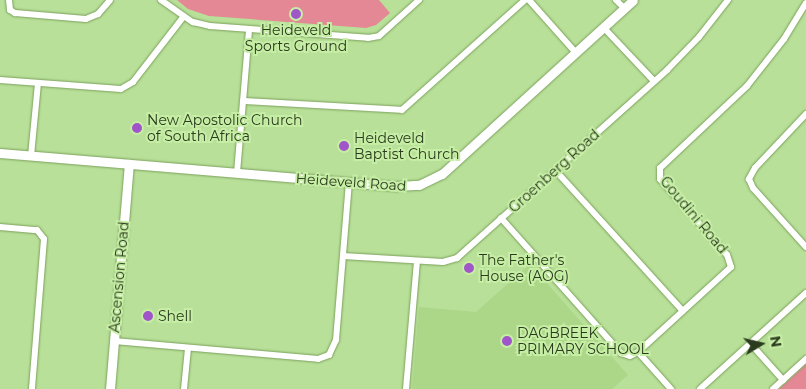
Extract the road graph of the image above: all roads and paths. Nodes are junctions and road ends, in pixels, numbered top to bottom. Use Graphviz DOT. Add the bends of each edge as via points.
graph roads {
  1 [pos="9,0"];
  2 [pos="110,0"];
  3 [pos="161,0"];
  4 [pos="419,0"];
  5 [pos="525,0"];
  6 [pos="529,0"];
  7 [pos="616,0"];
  8 [pos="633,0"];
  9 [pos="728,0"];
  10 [pos="806,2"];
  11 [pos="625,9"];
  12 [pos="184,16"];
  13 [pos="604,28"];
  14 [pos="249,29"];
  15 [pos="576,53"];
  16 [pos="0,80"];
  17 [pos="654,81"];
  18 [pos="38,83"];
  19 [pos="243,101"];
  20 [pos="806,114"];
  21 [pos="0,153"];
  22 [pos="32,156"];
  23 [pos="129,164"];
  24 [pos="554,170"];
  25 [pos="237,173"];
  26 [pos="349,182"];
  27 [pos="501,218"];
  28 [pos="0,227"];
  29 [pos="806,247"];
  30 [pos="344,256"];
  31 [pos="417,261"];
  32 [pos="806,292"];
  33 [pos="683,311"];
  34 [pos="114,341"];
  35 [pos="750,343"];
  36 [pos="188,348"];
  37 [pos="638,352"];
  38 [pos="806,359"];
  39 [pos="783,380"];
  40 [pos="32,389"];
  41 [pos="110,389"];
  42 [pos="184,389"];
  43 [pos="406,389"];
  44 [pos="672,389"];
  45 [pos="700,389"];
  46 [pos="773,389"];
  1 -- 2 [label="street" via="9,8 15,13 86,19 98,14"];
  3 -- 12 [label="street"];
  4 -- 14 [label="street" via="374,38"];
  5 -- 19 [label="street" via="402,110"];
  6 -- 15 [label="street"];
  7 -- 11 [label="street"];
  8 -- 11 [label="street, Heideveld Road"];
  9 -- 17 [label="street, Groenberg Road" via="699,37"];
  10 -- 33 [label="street, Goudini Road" via="784,39 751,81 659,171 660,179 731,264 727,272"];
  11 -- 13 [label="street, Heideveld Road"];
  12 -- 14 [label="street" via="210,26"];
  12 -- 18 [label="street" via="127,87 115,89"];
  13 -- 15 [label="street, Heideveld Road"];
  13 -- 17 [label="street"];
  14 -- 19 [label="street"];
  15 -- 26 [label="street, Heideveld Road" via="434,179 408,186"];
  16 -- 18 [label="street"];
  17 -- 24 [label="street, Groenberg Road"];
  18 -- 22 [label="street"];
  19 -- 25 [label="street"];
  20 -- 29 [label="street" via="755,168 749,179 753,188"];
  21 -- 22 [label="street, Heideveld Road"];
  22 -- 23 [label="street, Heideveld Road"];
  23 -- 25 [label="street, Heideveld Road"];
  23 -- 34 [label="street, Ascension Road"];
  24 -- 27 [label="street, Groenberg Road"];
  24 -- 33 [label="street"];
  25 -- 26 [label="street, Heideveld Road"];
  26 -- 30 [label="street"];
  27 -- 31 [label="street, Groenberg Road" via="452,260"];
  27 -- 37 [label="street" via="621,353 630,356"];
  28 -- 40 [label="street" via="34,229 42,233 44,242"];
  30 -- 31 [label="street, Groenberg Road"];
  30 -- 36 [label="street" via="336,344 326,357"];
  31 -- 43 [label="street"];
  32 -- 35 [label="street"];
  33 -- 37 [label="street, Goudini Road"];
  34 -- 36 [label="street"];
  34 -- 41 [label="street, Ascension Road"];
  35 -- 39 [label="street"];
  35 -- 45 [label="street"];
  36 -- 42 [label="street"];
  37 -- 44 [label="street"];
  38 -- 39 [label="street"];
  39 -- 46 [label="street"];
}
